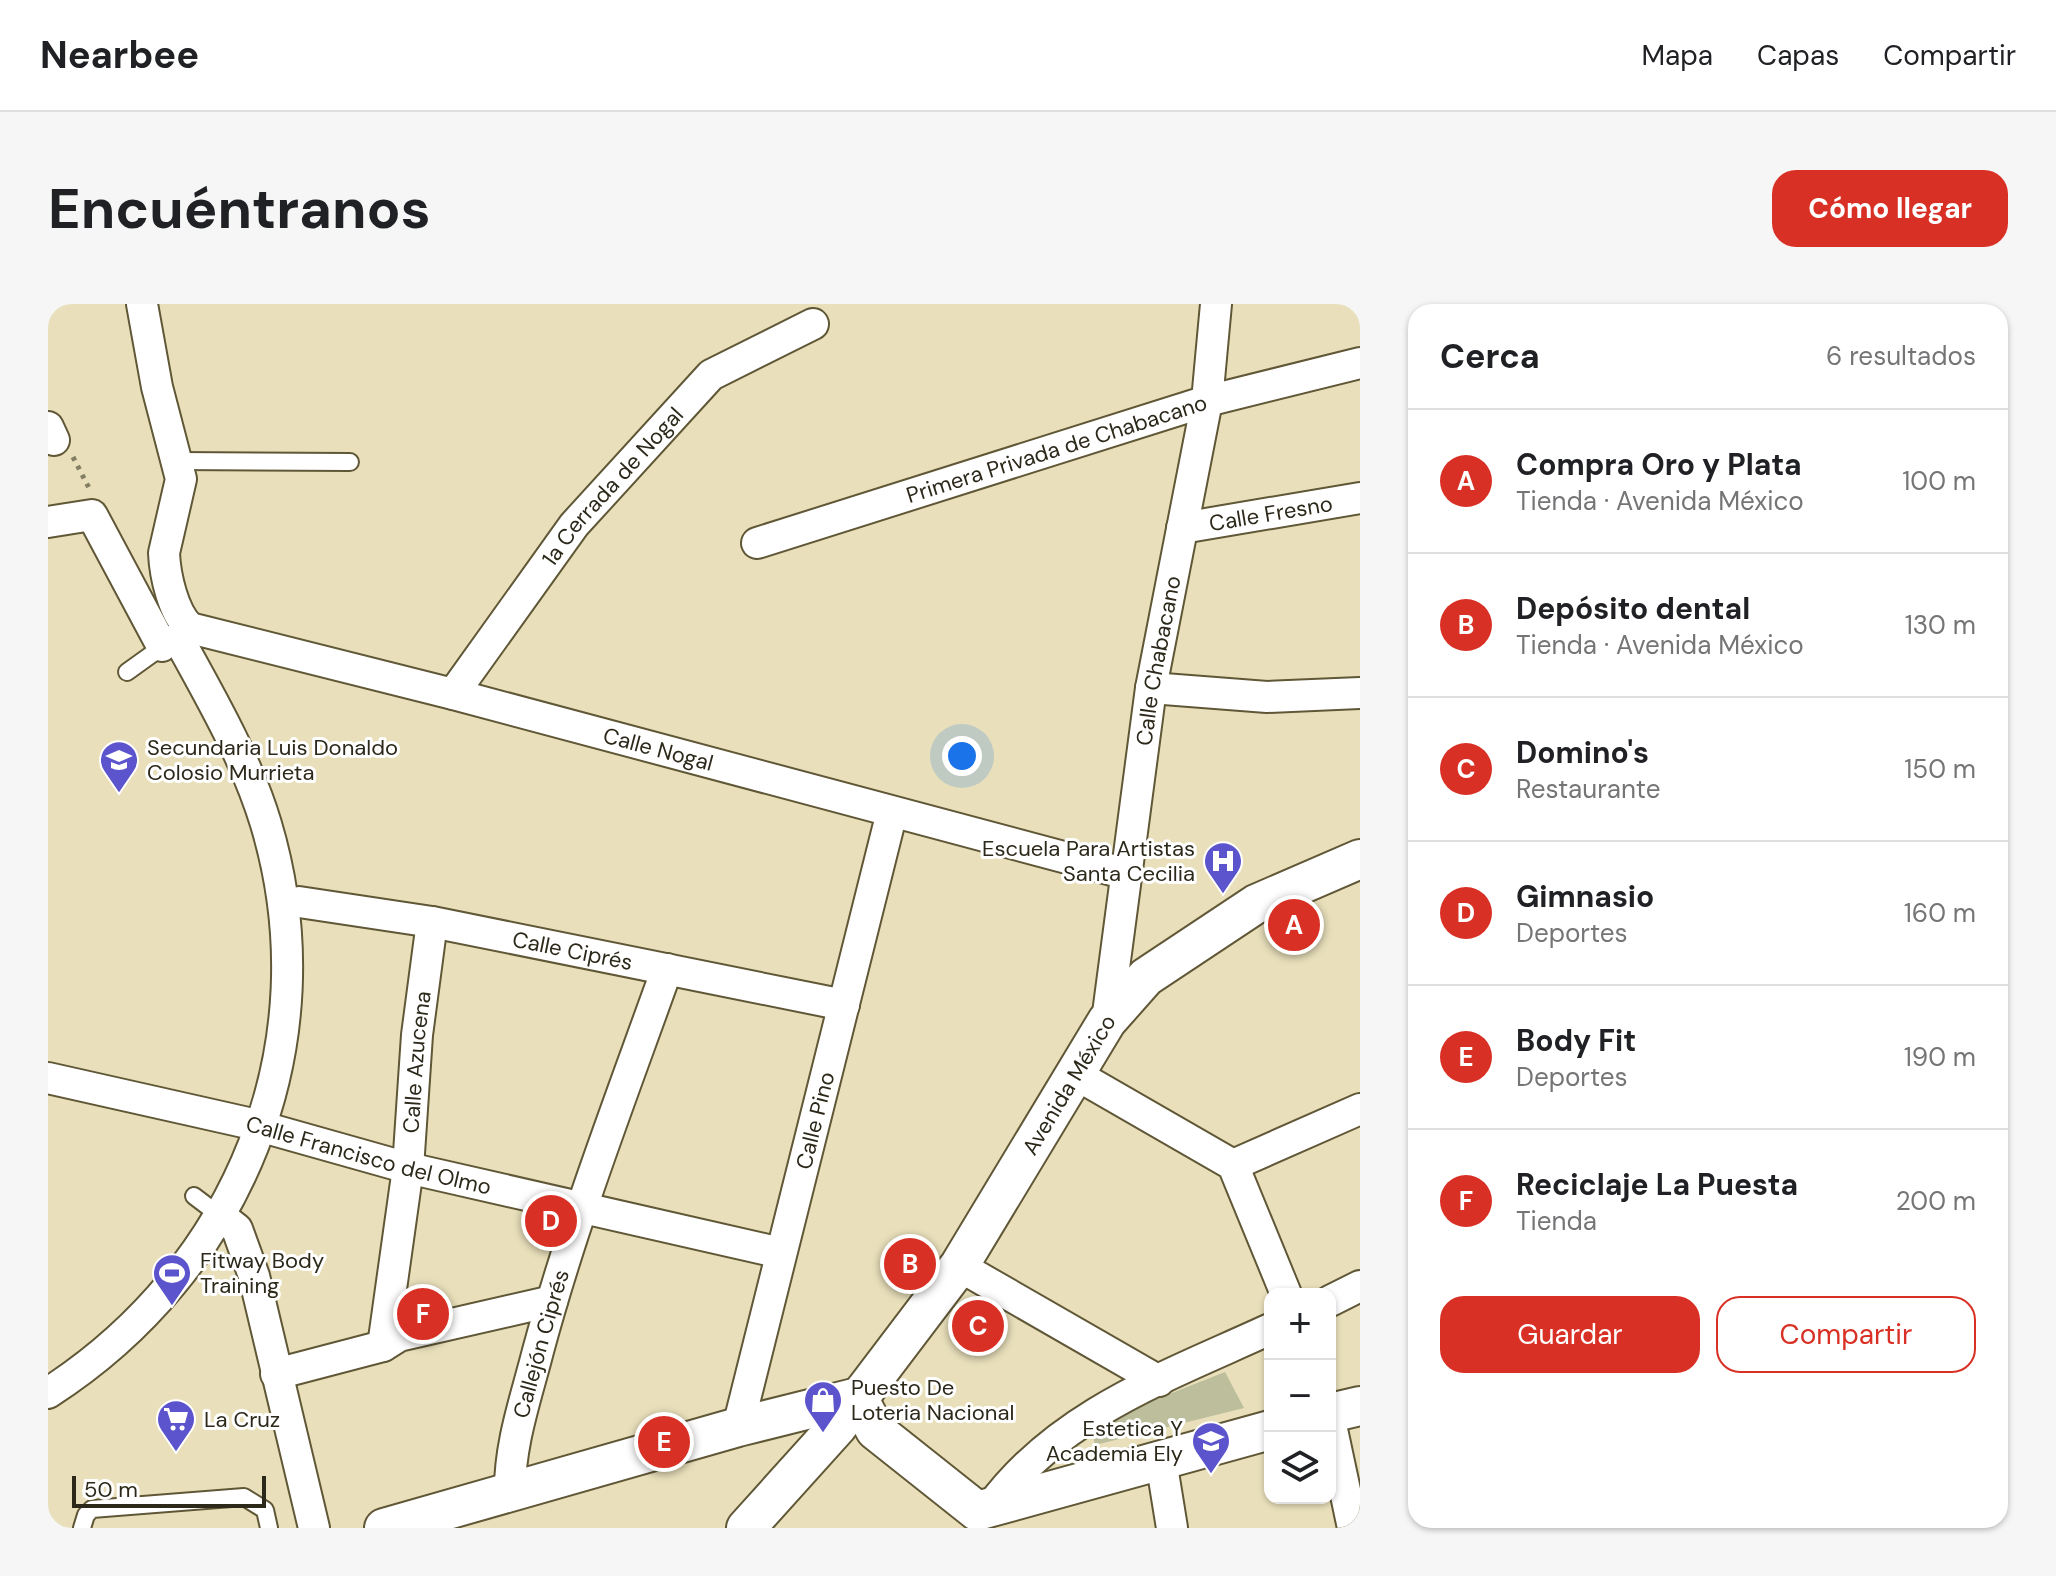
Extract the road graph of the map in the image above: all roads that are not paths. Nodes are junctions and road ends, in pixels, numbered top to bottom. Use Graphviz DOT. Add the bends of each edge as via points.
graph roads {
  1 [pos="142,304"];
  2 [pos="1216,304"];
  3 [pos="813,324"];
  4 [pos="1360,363"];
  5 [pos="1207,401"];
  6 [pos="176,461"];
  7 [pos="350,462"];
  8 [pos="1360,498"];
  9 [pos="48,522"];
  10 [pos="1182,528"];
  11 [pos="757,543"];
  12 [pos="177,637"];
  13 [pos="127,672"];
  14 [pos="1151,688"];
  15 [pos="1360,693"];
  16 [pos="453,694"];
  17 [pos="892,812"];
  18 [pos="1360,859"];
  19 [pos="1127,874"];
  20 [pos="299,902"];
  21 [pos="432,922"];
  22 [pos="667,969"];
  23 [pos="844,1005"];
  24 [pos="1107,1021"];
  25 [pos="1075,1074"];
  26 [pos="48,1078"];
  27 [pos="1360,1109"];
  28 [pos="262,1127"];
  29 [pos="1233,1165"];
  30 [pos="408,1168"];
  31 [pos="194,1196"];
  32 [pos="582,1205"];
  33 [pos="219,1215"];
  34 [pos="781,1253"];
  35 [pos="959,1266"];
  36 [pos="1360,1286"];
  37 [pos="1284,1288"];
  38 [pos="1336,1298"];
  39 [pos="552,1301"];
  40 [pos="1264,1332"];
  41 [pos="383,1346"];
  42 [pos="276,1374"];
  43 [pos="1159,1381"];
  44 [pos="48,1393"];
  45 [pos="1360,1406"];
  46 [pos="1336,1412"];
  47 [pos="857,1418"];
  48 [pos="738,1427"];
  49 [pos="1264,1432"];
  50 [pos="1333,1432"];
  51 [pos="1161,1460"];
  52 [pos="510,1494"];
  53 [pos="990,1516"];
  54 [pos="82,1528"];
  55 [pos="269,1528"];
  56 [pos="314,1528"];
  57 [pos="384,1528"];
  58 [pos="746,1528"];
  59 [pos="1172,1528"];
  60 [pos="1353,1528"];
  1 -- 6 [label="street"];
  2 -- 5 [label="street, Calle Chabacano"];
  3 -- 16 [label="street, 1a Cerrada de Nogal" via="711,375 574,525"];
  4 -- 5 [label="street, Primera Privada de Chabacano"];
  5 -- 10 [label="street, Calle Chabacano"];
  5 -- 11 [label="street, Primera Privada de Chabacano"];
  6 -- 7 [label="lane"];
  6 -- 12 [label="street" via="181,490 164,564 182,621"];
  8 -- 10 [label="street, Calle Fresno"];
  9 -- 12 [label="street" via="92,515"];
  10 -- 14 [label="street, Calle Chabacano"];
  12 -- 13 [label="lane"];
  12 -- 16 [label="street, Calle Nogal"];
  12 -- 28 [label="street" via="250,776 278,874 287,972 285,1015"];
  14 -- 15 [label="street" via="1267,697"];
  14 -- 19 [label="street, Calle Chabacano"];
  16 -- 17 [label="street, Calle Nogal"];
  17 -- 19 [label="street, Calle Nogal"];
  17 -- 23 [label="street, Calle Pino"];
  18 -- 24 [label="street, Avenida México" via="1256,904 1187,947 1146,977"];
  19 -- 24 [label="street, Calle Chabacano"];
  20 -- 21 [label="street, Calle Ciprés"];
  21 -- 22 [label="street, Calle Ciprés"];
  21 -- 30 [label="street, Calle Azucena"];
  22 -- 23 [label="street, Calle Ciprés"];
  22 -- 32 [label="street, Callejón Ciprés"];
  23 -- 34 [label="street, Calle Pino"];
  24 -- 25 [label="street, Avenida México"];
  25 -- 29 [label="street"];
  25 -- 35 [label="street, Avenida México"];
  26 -- 28 [label="street, Calle Francisco del Olmo"];
  27 -- 29 [label="street"];
  28 -- 30 [label="street, Calle Francisco del Olmo"];
  28 -- 33 [label="street" via="247,1168"];
  29 -- 37 [label="street"];
  30 -- 32 [label="street, Calle Francisco del Olmo"];
  30 -- 41 [label="street, Calle Azucena"];
  31 -- 33 [label="lane"];
  32 -- 34 [label="street, Calle Francisco del Olmo"];
  32 -- 39 [label="street, Callejón Ciprés"];
  33 -- 42 [label="street" via="237,1229 250,1264"];
  33 -- 44 [label="street" via="168,1288 121,1339"];
  34 -- 48 [label="street, Calle Pino"];
  35 -- 43 [label="street"];
  35 -- 47 [label="street, Avenida México"];
  36 -- 38 [label="street"];
  39 -- 41 [label="street" via="399,1336"];
  39 -- 52 [label="street, Callejón Ciprés" via="515,1437"];
  40 -- 43 [label="street"];
  41 -- 42 [label="street"];
  42 -- 56 [label="street"];
  43 -- 53 [label="street" via="1100,1408 1039,1453 1009,1481"];
  45 -- 46 [label="street"];
  47 -- 48 [label="street"];
  47 -- 53 [label="street"];
  47 -- 58 [label="street, Avenida México"];
  48 -- 52 [label="street"];
  49 -- 51 [label="street"];
  50 -- 60 [label="street"];
  51 -- 53 [label="street"];
  51 -- 59 [label="street"];
  52 -- 57 [label="street"];
  54 -- 55 [label="lane" via="92,1509 244,1497 265,1510"];
}
